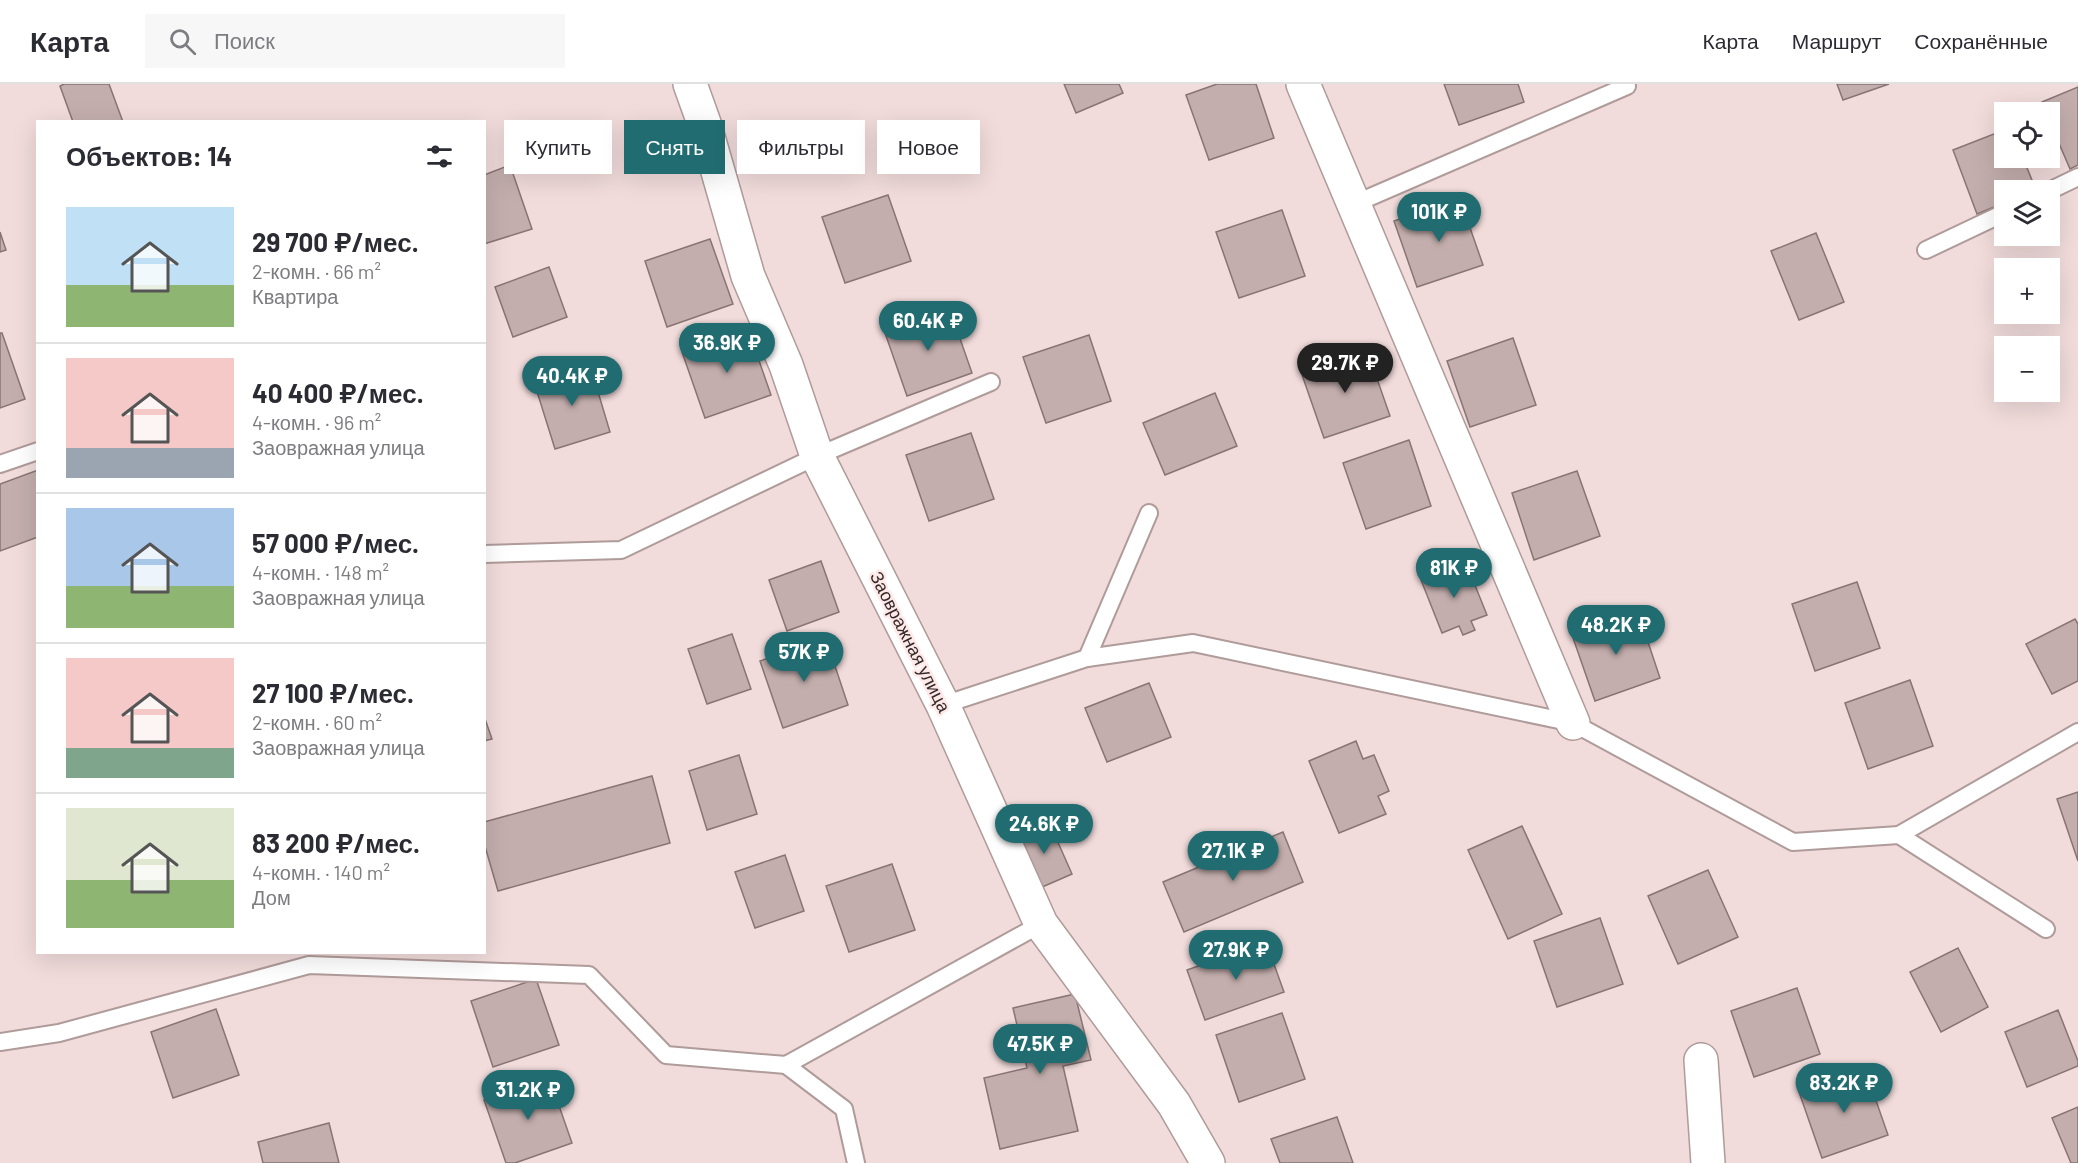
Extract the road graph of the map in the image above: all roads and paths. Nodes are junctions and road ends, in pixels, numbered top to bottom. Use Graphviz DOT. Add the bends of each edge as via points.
graph roads {
  1 [pos="690,84"];
  2 [pos="1303,84"];
  3 [pos="1627,86"];
  4 [pos="2078,177"];
  5 [pos="2060,186"];
  6 [pos="1354,204"];
  7 [pos="1994,218"];
  8 [pos="1926,250"];
  9 [pos="991,382"];
  10 [pos="36,452"];
  11 [pos="817,456"];
  12 [pos="0,464"];
  13 [pos="1149,513"];
  14 [pos="486,554"];
  15 [pos="1087,658"];
  16 [pos="943,705"];
  17 [pos="1573,723"];
  18 [pos="2078,732"];
  19 [pos="1899,835"];
  20 [pos="1041,924"];
  21 [pos="2046,929"];
  22 [pos="0,1042"];
  23 [pos="1701,1060"];
  24 [pos="786,1065"];
  25 [pos="856,1163"];
  26 [pos="1208,1163"];
  27 [pos="1708,1163"];
  1 -- 11 [label="street, Заовражная улица" via="748,276 786,365"];
  2 -- 6 [label="street"];
  3 -- 6 [label="lane"];
  4 -- 5 [label="lane"];
  6 -- 17 [label="street"];
  7 -- 8 [label="lane"];
  9 -- 11 [label="lane"];
  10 -- 12 [label="lane"];
  11 -- 14 [label="lane" via="621,550"];
  11 -- 16 [label="street, Заовражная улица"];
  13 -- 15 [label="lane"];
  15 -- 16 [label="lane"];
  15 -- 17 [label="lane" via="1193,643"];
  16 -- 20 [label="street, Заовражная улица"];
  17 -- 19 [label="lane" via="1793,842"];
  18 -- 19 [label="lane"];
  19 -- 21 [label="lane"];
  20 -- 24 [label="lane"];
  20 -- 26 [label="street, Заовражная улица" via="1174,1104"];
  22 -- 24 [label="lane" via="59,1033 309,965 589,975 666,1055"];
  23 -- 27 [label="street"];
  24 -- 25 [label="lane" via="844,1109"];
}
